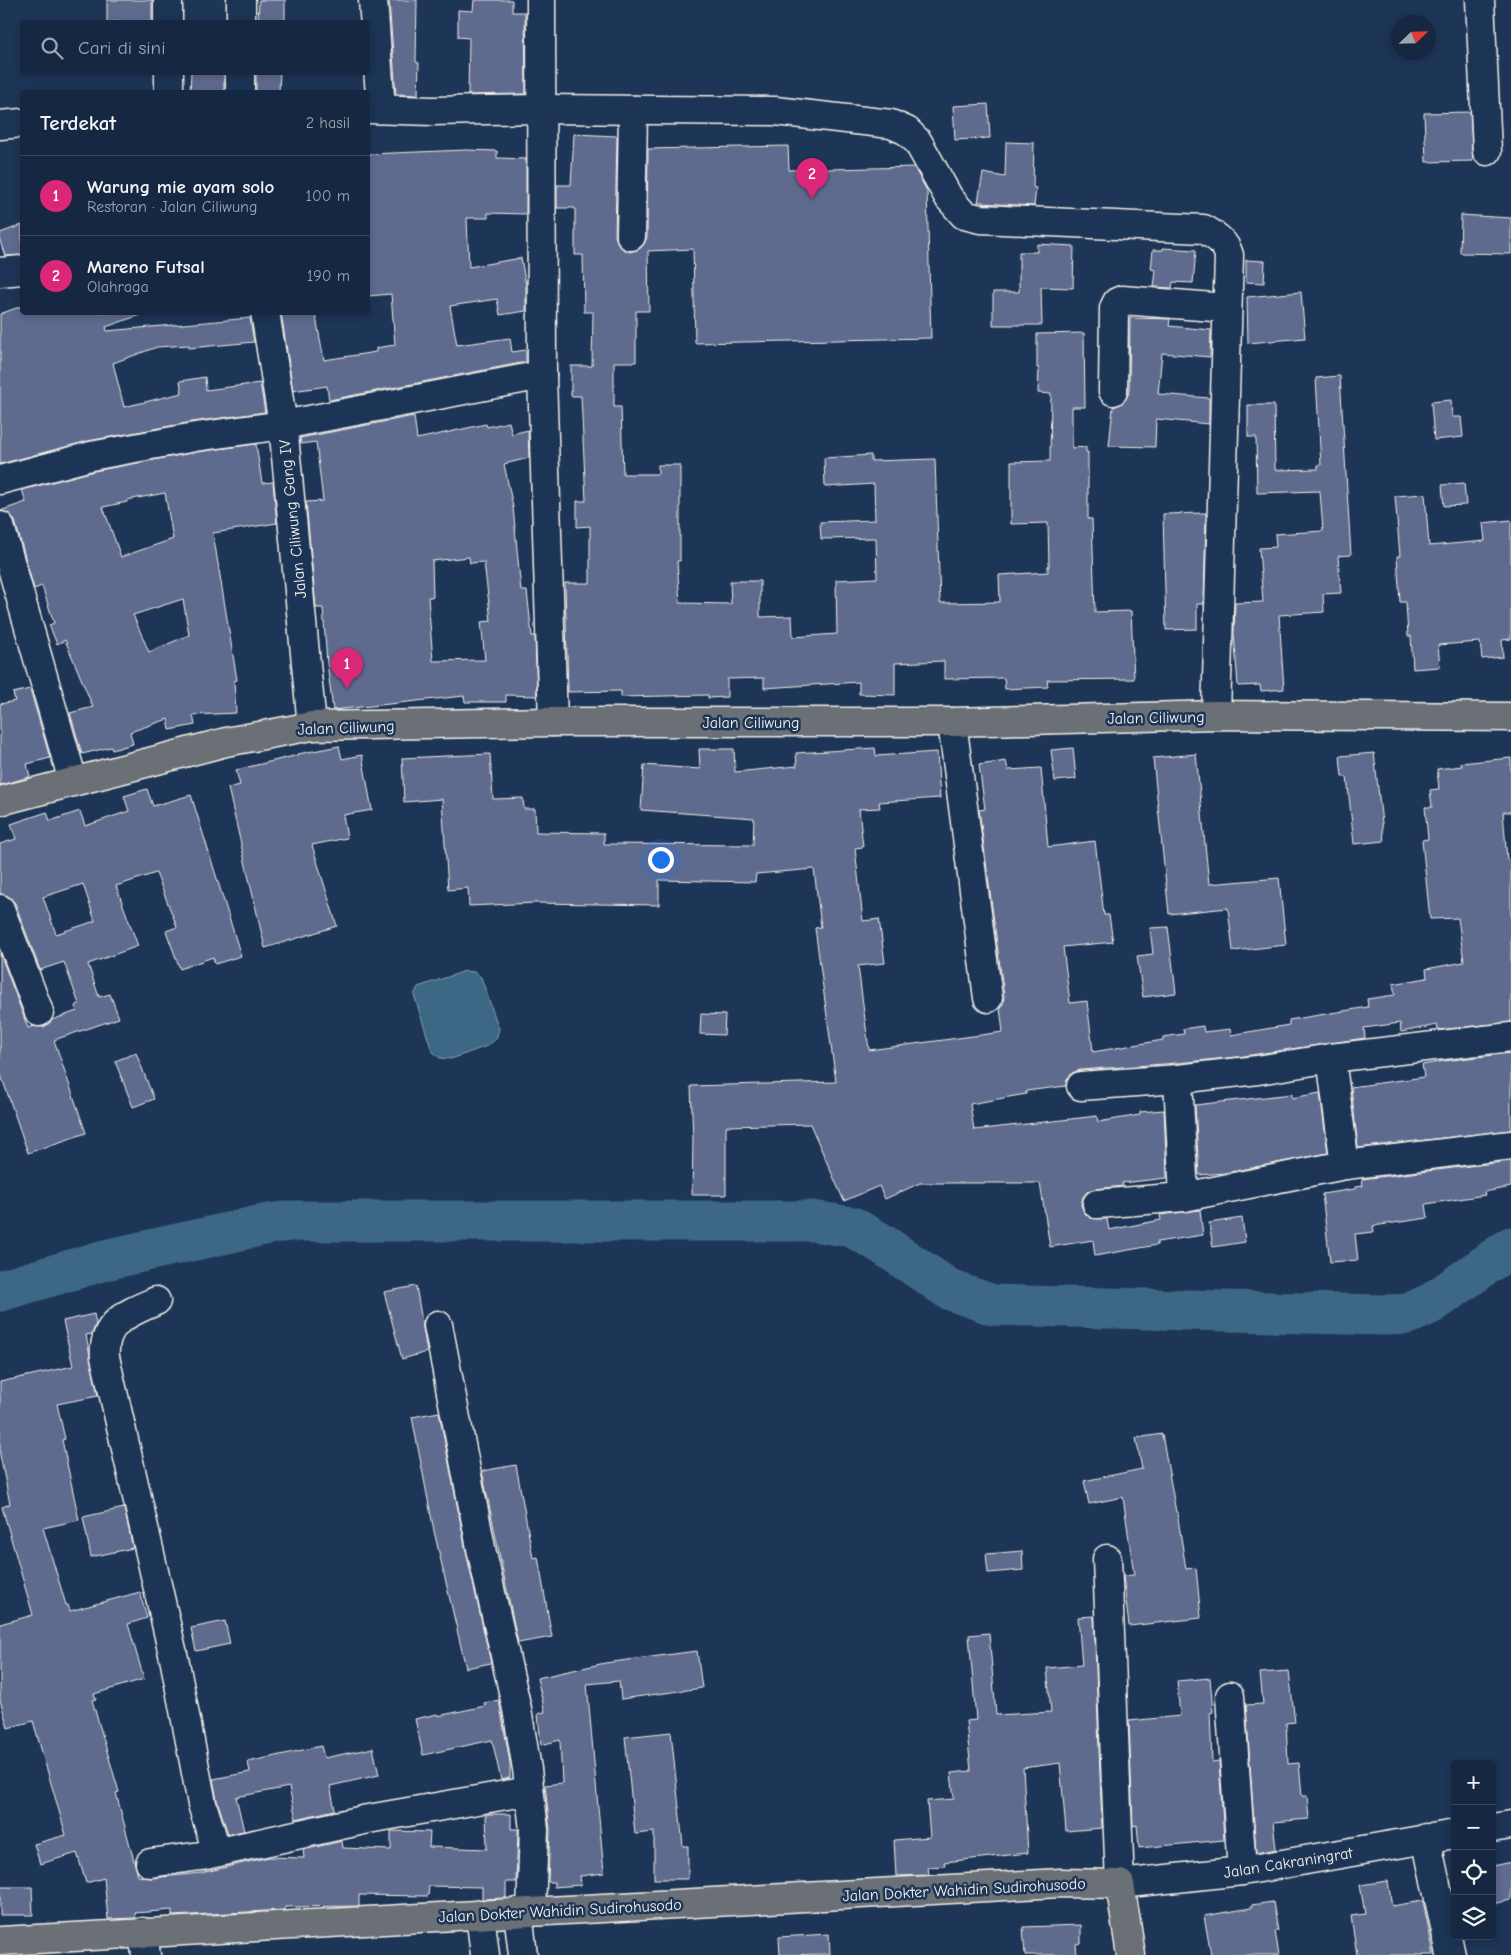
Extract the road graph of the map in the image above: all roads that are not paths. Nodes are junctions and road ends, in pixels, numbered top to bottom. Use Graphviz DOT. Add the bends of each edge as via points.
graph roads {
  1 [pos="168,0"];
  2 [pos="241,0"];
  3 [pos="373,0"];
  4 [pos="541,0"];
  5 [pos="1480,0"];
  6 [pos="168,20"];
  7 [pos="241,20"];
  8 [pos="169,75"];
  9 [pos="240,75"];
  10 [pos="169,90"];
  11 [pos="240,90"];
  12 [pos="374,109"];
  13 [pos="541,109"];
  14 [pos="633,110"];
  15 [pos="20,123"];
  16 [pos="0,125"];
  17 [pos="1487,151"];
  18 [pos="630,236"];
  19 [pos="20,270"];
  20 [pos="0,272"];
  21 [pos="1227,308"];
  22 [pos="265,315"];
  23 [pos="542,375"];
  24 [pos="1113,391"];
  25 [pos="283,425"];
  26 [pos="0,480"];
  27 [pos="0,526"];
  28 [pos="1216,715"];
  29 [pos="1511,717"];
  30 [pos="552,722"];
  31 [pos="952,722"];
  32 [pos="312,726"];
  33 [pos="74,781"];
  34 [pos="0,801"];
  35 [pos="0,909"];
  36 [pos="988,998"];
  37 [pos="39,1012"];
  38 [pos="1511,1037"];
  39 [pos="1331,1058"];
  40 [pos="1178,1079"];
  41 [pos="1081,1086"];
  42 [pos="1511,1145"];
  43 [pos="1345,1166"];
  44 [pos="1184,1197"];
  45 [pos="1097,1204"];
  46 [pos="156,1301"];
  47 [pos="438,1325"];
  48 [pos="1107,1559"];
  49 [pos="1230,1696"];
  50 [pos="529,1791"];
  51 [pos="1511,1825"];
  52 [pos="1496,1827"];
  53 [pos="1451,1835"];
  54 [pos="1426,1838"];
  55 [pos="216,1852"];
  56 [pos="150,1863"];
  57 [pos="1242,1871"];
  58 [pos="1120,1884"];
  59 [pos="525,1912"];
  60 [pos="480,1914"];
  61 [pos="0,1940"];
  62 [pos="144,1944"];
  63 [pos="485,1955"];
  64 [pos="523,1955"];
  65 [pos="1131,1955"];
  66 [pos="1451,1955"];
  1 -- 6 [label="street"];
  2 -- 7 [label="street"];
  3 -- 12 [label="street"];
  4 -- 13 [label="street"];
  5 -- 17 [label="street"];
  8 -- 10 [label="street"];
  9 -- 11 [label="street"];
  12 -- 13 [label="street"];
  13 -- 14 [label="street"];
  13 -- 23 [label="street"];
  14 -- 18 [label="street"];
  14 -- 21 [label="street" via="775,111 891,124 907,131 918,142 949,198 964,215 1204,229 1219,238 1226,247"];
  15 -- 16 [label="street"];
  19 -- 20 [label="street"];
  21 -- 24 [label="street" via="1117,302 1114,308"];
  21 -- 28 [label="street"];
  22 -- 25 [label="street, Jalan Ciliwung Gang IV"];
  23 -- 25 [label="street"];
  23 -- 30 [label="street"];
  25 -- 26 [label="street" via="91,456"];
  25 -- 32 [label="street, Jalan Ciliwung Gang IV"];
  27 -- 33 [label="street"];
  28 -- 29 [label="main road, Jalan Ciliwung"];
  28 -- 31 [label="main road, Jalan Ciliwung"];
  30 -- 31 [label="main road, Jalan Ciliwung"];
  30 -- 32 [label="main road, Jalan Ciliwung"];
  31 -- 36 [label="street"];
  32 -- 33 [label="main road, Jalan Ciliwung" via="226,742"];
  33 -- 34 [label="main road, Jalan Ciliwung"];
  35 -- 37 [label="street"];
  38 -- 39 [label="street"];
  39 -- 40 [label="street"];
  39 -- 43 [label="street"];
  40 -- 41 [label="street"];
  40 -- 44 [label="street"];
  42 -- 43 [label="street"];
  43 -- 44 [label="street"];
  44 -- 45 [label="street"];
  46 -- 55 [label="street" via="116,1322 104,1344 175,1663 202,1804"];
  47 -- 50 [label="street" via="482,1553 517,1709"];
  48 -- 58 [label="street"];
  49 -- 57 [label="street"];
  50 -- 55 [label="street" via="368,1819"];
  50 -- 59 [label="street" via="534,1830"];
  51 -- 52 [label="street"];
  53 -- 54 [label="street, Jalan Cakraningrat"];
  54 -- 57 [label="street, Jalan Cakraningrat"];
  54 -- 66 [label="street"];
  55 -- 56 [label="street"];
  57 -- 58 [label="street, Jalan Cakraningrat"];
  58 -- 59 [label="main road, Jalan Dokter Wahidin Sudirohusodo" via="1060,1883"];
  58 -- 65 [label="main road"];
  59 -- 60 [label="main road, Jalan Dokter Wahidin Sudirohusodo"];
  59 -- 64 [label="street"];
  60 -- 62 [label="main road, Jalan Dokter Wahidin Sudirohusodo"];
  60 -- 63 [label="street"];
  61 -- 62 [label="main road, Jalan Dokter Wahidin Sudirohusodo"];
}
